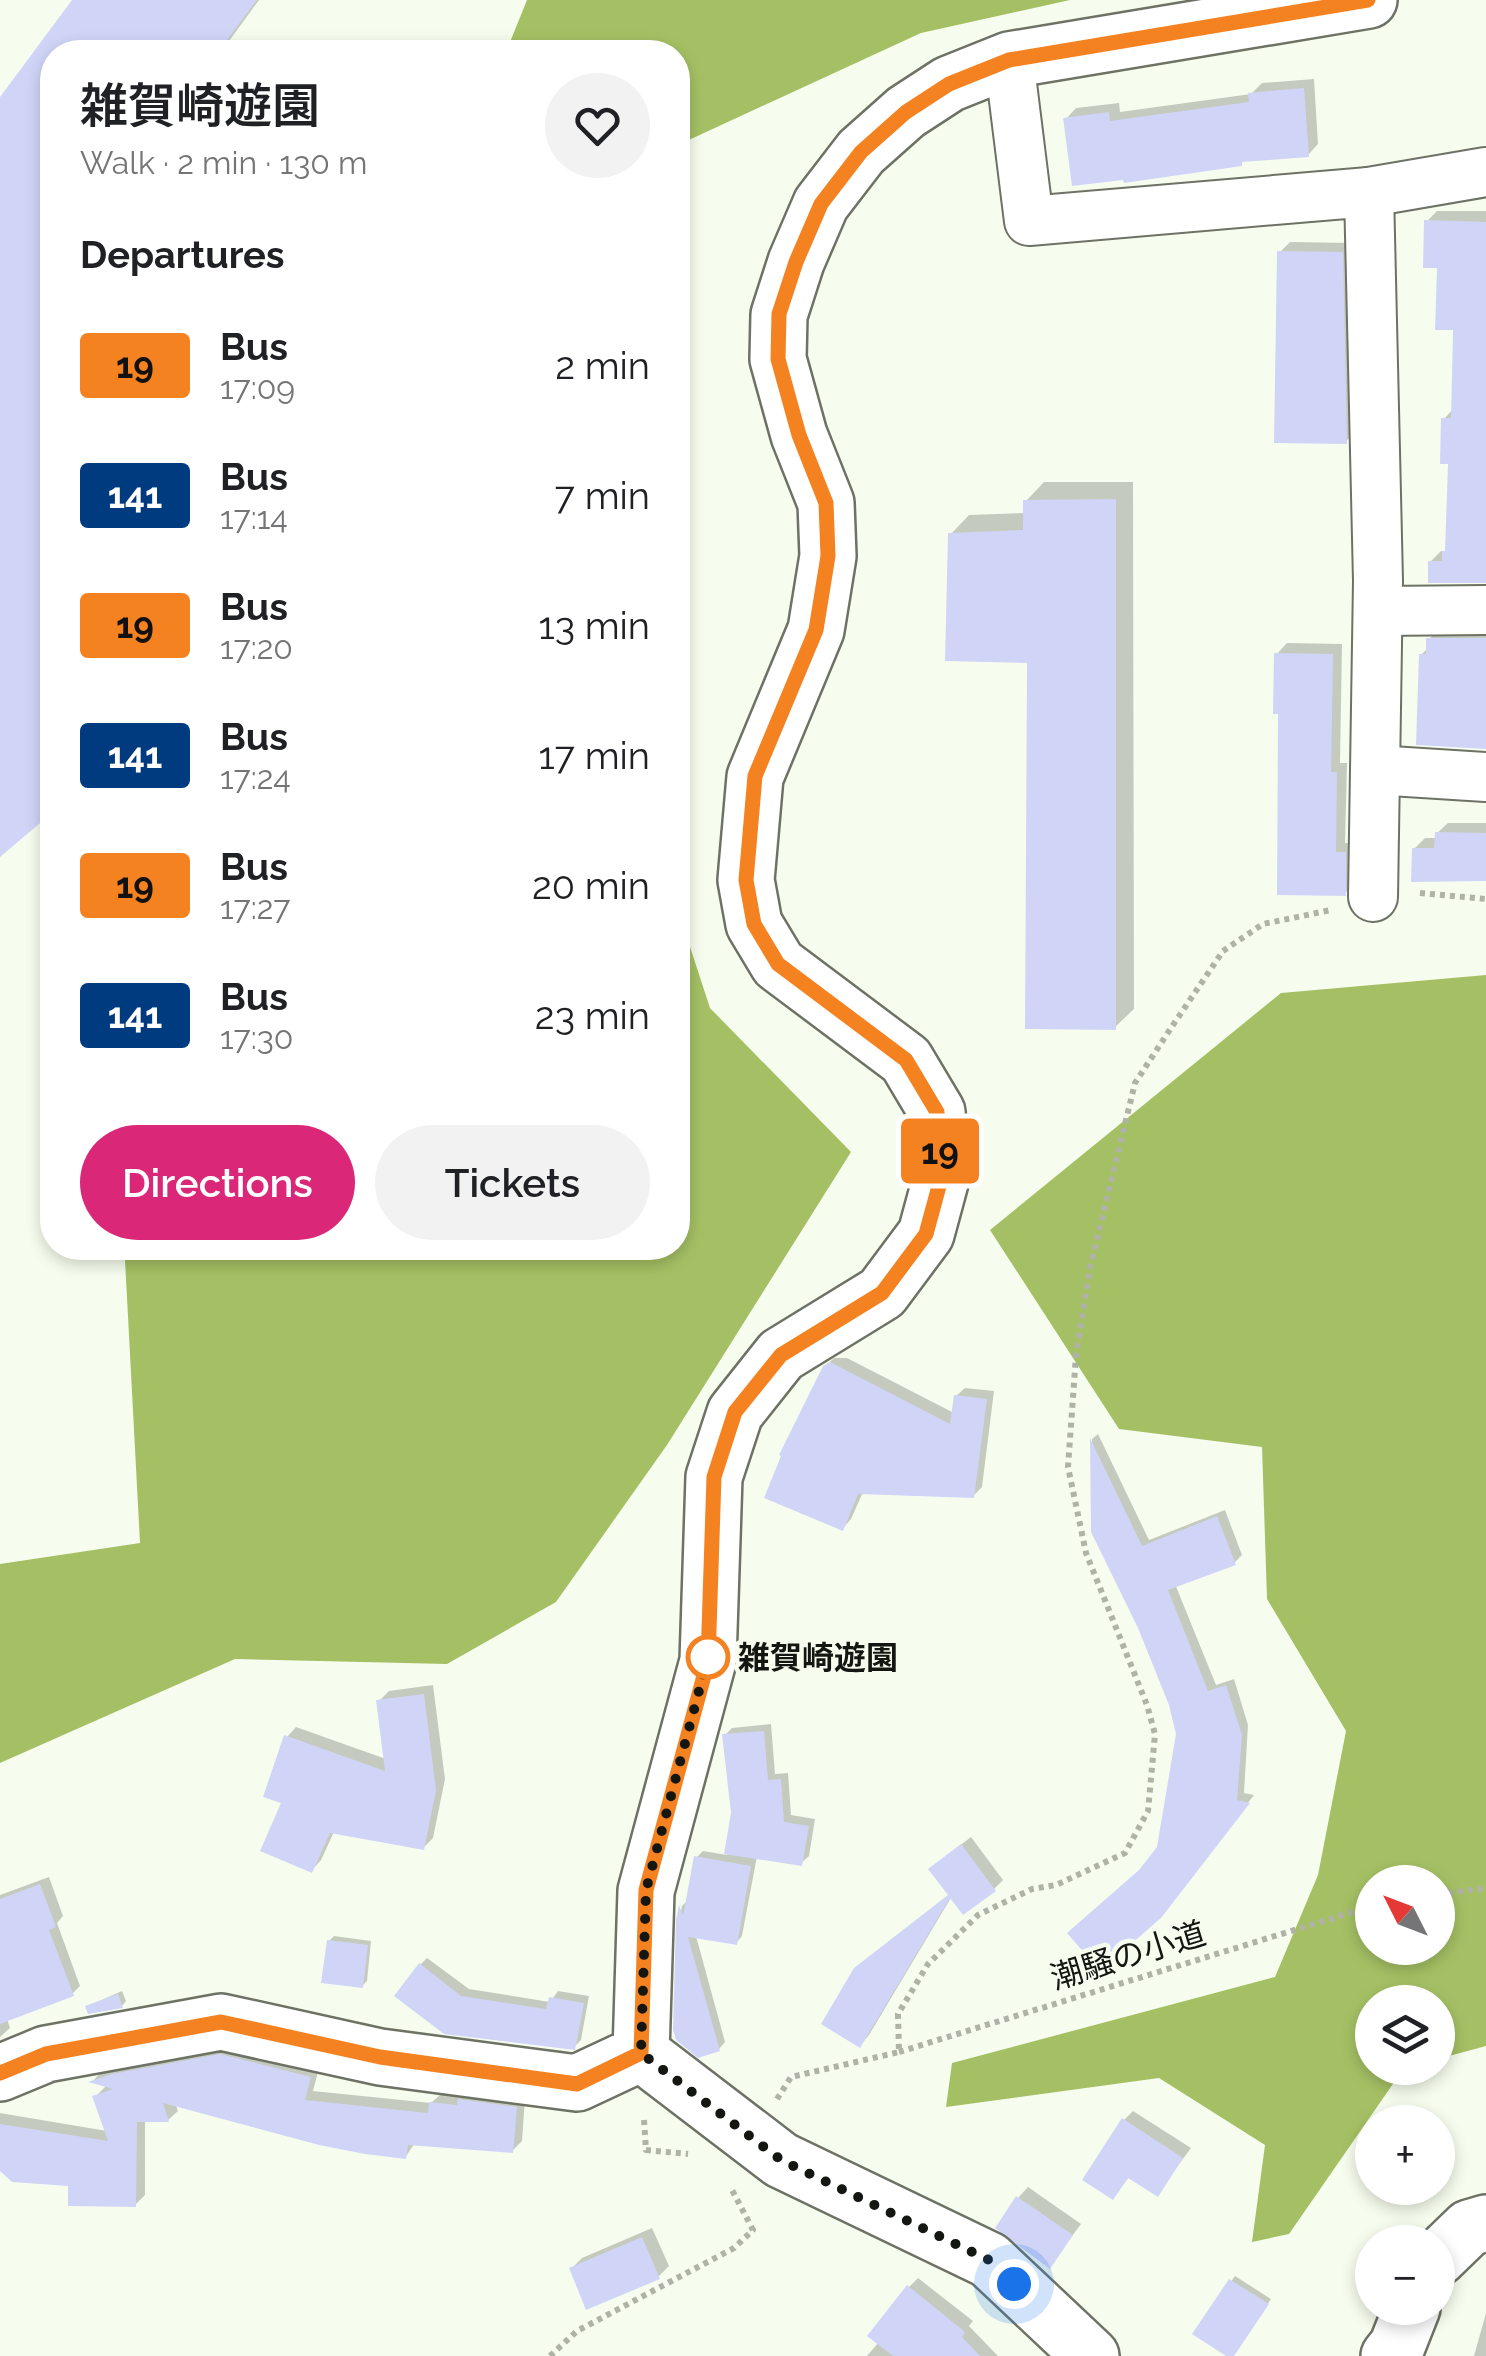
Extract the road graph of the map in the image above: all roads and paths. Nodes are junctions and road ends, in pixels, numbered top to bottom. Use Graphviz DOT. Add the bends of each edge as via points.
graph roads {
  1 [pos="1368,0"];
  2 [pos="1009,60"];
  3 [pos="1486,172"];
  4 [pos="1370,192"];
  5 [pos="1486,610"];
  6 [pos="1378,611"];
  7 [pos="1375,770"];
  8 [pos="1486,778"];
  9 [pos="1372,897"];
  10 [pos="1486,899"];
  11 [pos="1486,1888"];
  12 [pos="1455,1892"];
  13 [pos="1355,1911"];
  14 [pos="899,2052"];
  15 [pos="641,2053"];
  16 [pos="0,2073"];
  17 [pos="696,2154"];
  18 [pos="741,2162"];
  19 [pos="1486,2223"];
  20 [pos="1455,2242"];
  21 [pos="1405,2325"];
  22 [pos="550,2356"];
  23 [pos="1091,2356"];
  24 [pos="1389,2356"];
  1 -- 2 [label="main road"];
  2 -- 4 [label="street" via="1029,221"];
  2 -- 15 [label="main road" via="949,84 861,152 821,204 779,314 778,359 826,503 828,556 816,630 755,776 746,880 754,924 778,964 906,1060 937,1112 942,1175 926,1234 882,1293 781,1355 735,1412 714,1477 708,1661 646,1890"];
  3 -- 4 [label="street"];
  4 -- 6 [label="street"];
  5 -- 6 [label="street"];
  6 -- 7 [label="street"];
  7 -- 8 [label="street"];
  7 -- 9 [label="street"];
  9 -- 10 [label="path" via="1392,890"];
  9 -- 14 [label="path" via="1262,924 1224,950 1136,1083 1090,1268 1068,1466 1086,1553 1155,1734 1148,1811 1124,1853 978,1914 928,1964 898,2014"];
  11 -- 12 [label="path"];
  13 -- 14 [label="path, 潮騒の小道"];
  14 -- 18 [label="path, 潮騒の小道" via="790,2077"];
  15 -- 16 [label="main road" via="577,2084 380,2057 221,2022 46,2054"];
  15 -- 17 [label="path" via="646,2150"];
  15 -- 18 [label="main road"];
  18 -- 22 [label="path" via="754,2230 734,2248 577,2331"];
  18 -- 23 [label="main road" via="781,2160 989,2260"];
  19 -- 20 [label="main road"];
  21 -- 24 [label="main road"];
}
